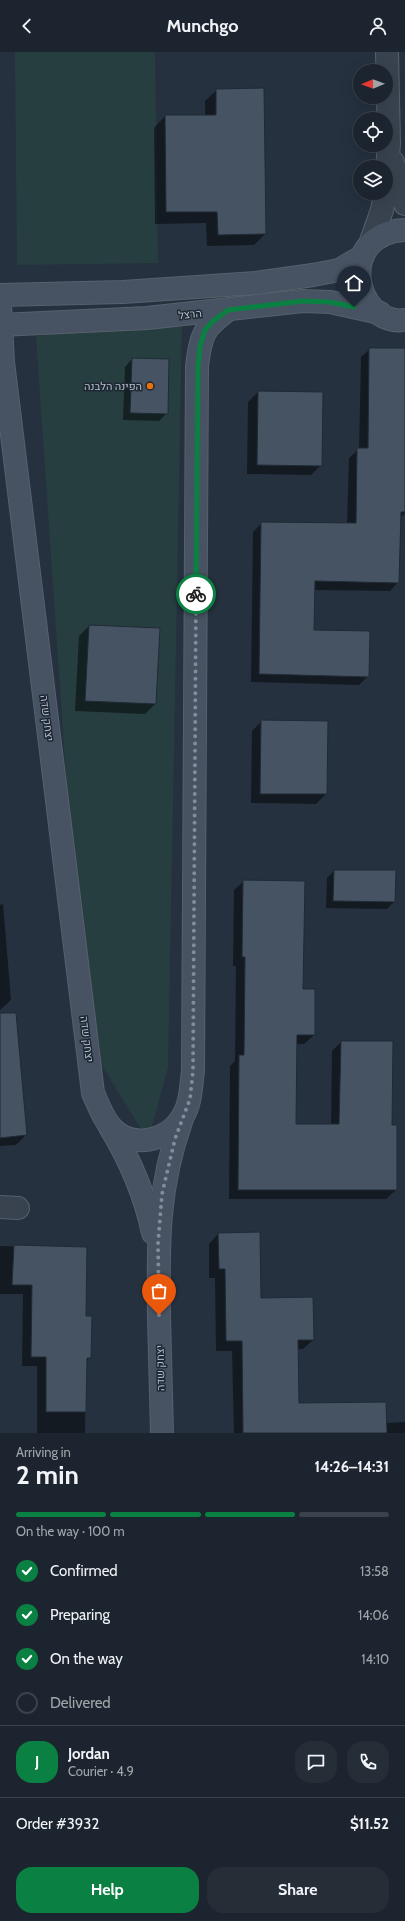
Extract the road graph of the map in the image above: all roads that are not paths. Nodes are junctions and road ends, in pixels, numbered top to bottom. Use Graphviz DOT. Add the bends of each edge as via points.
graph roads {
  1 [pos="387,52"];
  2 [pos="388,112"];
  3 [pos="391,152"];
  4 [pos="383,200"];
  5 [pos="405,204"];
  6 [pos="405,230"];
  7 [pos="366,250"];
  8 [pos="0,295"];
  9 [pos="228,310"];
  10 [pos="380,313"];
  11 [pos="0,318"];
  12 [pos="405,320"];
  13 [pos="183,1116"];
  14 [pos="110,1127"];
  15 [pos="158,1256"];
  16 [pos="162,1433"];
  1 -- 2 [label="street"];
  3 -- 5 [label="street"];
  4 -- 7 [label="street" via="382,210"];
  6 -- 7 [label="street" via="381,236"];
  7 -- 8 [label="street" via="339,270 256,283 123,292"];
  7 -- 10 [label="street" via="359,270 360,284 365,298"];
  9 -- 10 [label="street, הרצל" via="303,301 330,302"];
  9 -- 11 [label="street, הרצל" via="147,318"];
  9 -- 13 [label="street, יצחק שדה" via="205,330 198,366 193,1071 190,1099"];
  10 -- 12 [label="street, הרצל"];
  11 -- 14 [label="street, יצחק שדה" via="3,362 93,1093"];
  13 -- 14 [label="street, יצחק שדה" via="172,1130 158,1138 139,1140 123,1136"];
  13 -- 15 [label="street, יצחק שדה" via="162,1194"];
  14 -- 15 [label="street, יצחק שדה" via="128,1157 148,1210"];
  15 -- 16 [label="street, יצחק שדה"];
}
